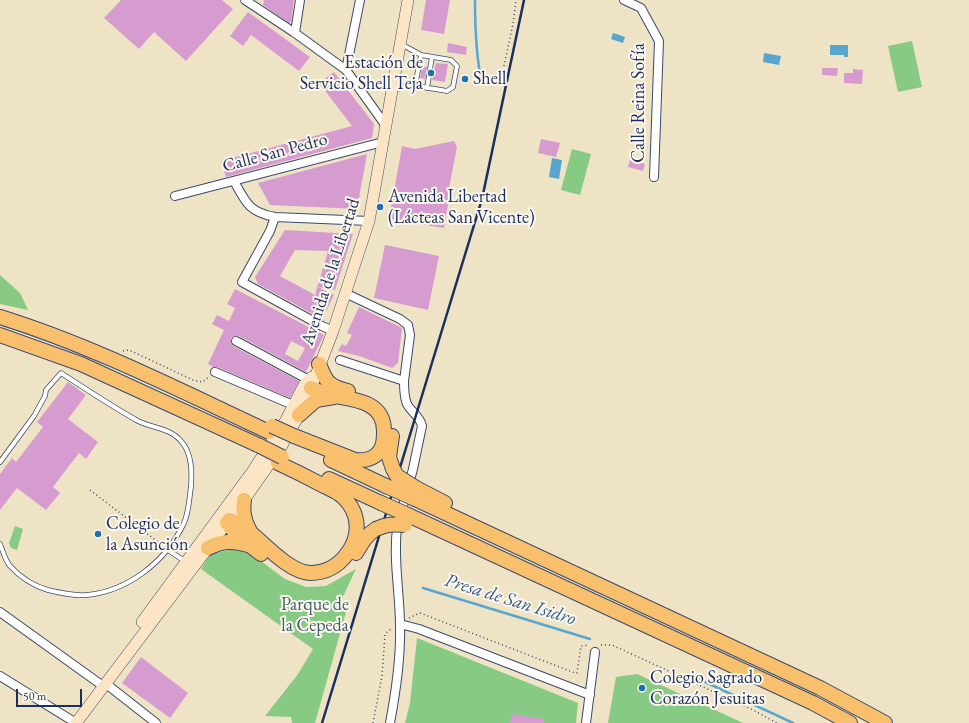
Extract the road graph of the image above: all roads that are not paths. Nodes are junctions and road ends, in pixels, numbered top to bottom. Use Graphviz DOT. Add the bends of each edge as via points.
graph roads {
  1 [pos="245,0"];
  2 [pos="300,0"];
  3 [pos="360,0"];
  4 [pos="408,0"];
  5 [pos="624,0"];
  6 [pos="295,33"];
  7 [pos="400,43"];
  8 [pos="421,55"];
  9 [pos="432,57"];
  10 [pos="346,70"];
  11 [pos="415,86"];
  12 [pos="427,88"];
  13 [pos="393,90"];
  14 [pos="386,126"];
  15 [pos="383,142"];
  16 [pos="654,177"];
  17 [pos="234,181"];
  18 [pos="175,196"];
  19 [pos="276,217"];
  20 [pos="369,221"];
  21 [pos="345,293"];
  22 [pos="0,317"];
  23 [pos="333,331"];
  24 [pos="0,335"];
  25 [pos="236,341"];
  26 [pos="340,360"];
  27 [pos="215,372"];
  28 [pos="311,380"];
  29 [pos="404,381"];
  30 [pos="339,393"];
  31 [pos="296,410"];
  32 [pos="292,438"];
  33 [pos="258,454"];
  34 [pos="280,460"];
  35 [pos="0,462"];
  36 [pos="414,493"];
  37 [pos="244,500"];
  38 [pos="406,520"];
  39 [pos="227,521"];
  40 [pos="212,528"];
  41 [pos="251,539"];
  42 [pos="0,544"];
  43 [pos="208,548"];
  44 [pos="168,550"];
  45 [pos="186,562"];
  46 [pos="0,612"];
  47 [pos="400,624"];
  48 [pos="147,628"];
  49 [pos="595,652"];
  50 [pos="115,670"];
  51 [pos="0,676"];
  52 [pos="104,684"];
  53 [pos="590,695"];
  54 [pos="76,723"];
  55 [pos="156,723"];
  56 [pos="390,723"];
  57 [pos="586,723"];
  58 [pos="850,723"];
  59 [pos="885,723"];
  1 -- 6 [label="street"];
  2 -- 6 [label="street"];
  3 -- 10 [label="street"];
  4 -- 7 [label="main road, Avenida de la Libertad"];
  5 -- 16 [label="street, Calle Reina Sofía" via="641,8 659,41"];
  6 -- 10 [label="street"];
  7 -- 8 [label="lane"];
  7 -- 13 [label="main road, Avenida de la Libertad"];
  8 -- 9 [label="lane"];
  8 -- 11 [label="lane"];
  9 -- 12 [label="lane"];
  9 -- 12 [label="lane" via="451,60 457,66 453,87 447,91"];
  10 -- 14 [label="street"];
  11 -- 12 [label="lane"];
  11 -- 13 [label="lane"];
  13 -- 14 [label="main road, Avenida de la Libertad"];
  14 -- 15 [label="main road, Avenida de la Libertad"];
  15 -- 17 [label="street, Calle San Pedro"];
  15 -- 20 [label="main road, Avenida de la Libertad"];
  17 -- 18 [label="street, Calle San Pedro"];
  17 -- 19 [label="street" via="246,203 256,211"];
  19 -- 20 [label="street"];
  19 -- 23 [label="street" via="242,282"];
  20 -- 21 [label="main road, Avenida de la Libertad"];
  21 -- 23 [label="main road, Avenida de la Libertad"];
  21 -- 29 [label="street" via="400,319 408,326 410,335"];
  22 -- 32 [label="highway, bridge" via="82,347 170,386 228,408"];
  23 -- 28 [label="main road, Avenida de la Libertad"];
  24 -- 33 [label="highway" via="116,379"];
  25 -- 28 [label="street"];
  26 -- 29 [label="street"];
  27 -- 31 [label="street"];
  28 -- 30 [label="highway" via="324,393"];
  28 -- 30 [label="highway" via="325,378"];
  28 -- 31 [label="main road, Avenida de la Libertad"];
  29 -- 47 [label="street" via="407,404 421,420 422,426 397,528 396,573"];
  30 -- 31 [label="highway"];
  30 -- 32 [label="highway" via="364,402 379,413 384,437 378,454 371,459 355,460"];
  30 -- 36 [label="highway, bridge" via="370,396 386,410 392,428 389,457 392,469"];
  31 -- 33 [label="main road"];
  31 -- 37 [label="main road" via="281,447"];
  32 -- 36 [label="highway, bridge" via="386,486"];
  33 -- 34 [label="highway, bridge"];
  33 -- 39 [label="main road" via="258,469 227,514"];
  33 -- 40 [label="main road"];
  34 -- 38 [label="highway, bridge" via="381,503"];
  34 -- 41 [label="highway" via="342,496 351,506 356,518 355,540 350,550 336,565 309,573 293,567"];
  35 -- 44 [label="lane" via="34,416 46,390 61,373 140,422 164,429 182,441 191,463 189,506 184,524"];
  36 -- 59 [label="highway" via="568,570 820,688"];
  37 -- 39 [label="main road"];
  37 -- 41 [label="highway" via="243,516"];
  38 -- 41 [label="highway, bridge" via="386,525 368,534 351,561 343,568 334,575 313,580 285,572"];
  38 -- 58 [label="highway" via="419,530 495,563 581,595 813,703"];
  39 -- 40 [label="main road"];
  39 -- 41 [label="highway" via="237,523"];
  39 -- 43 [label="main road"];
  40 -- 45 [label="main road"];
  41 -- 43 [label="highway" via="242,543 226,541"];
  42 -- 44 [label="lane" via="10,566 31,582 41,588 72,595 100,592 132,581"];
  43 -- 48 [label="main road"];
  44 -- 45 [label="lane"];
  45 -- 48 [label="main road" via="186,569 153,614"];
  45 -- 50 [label="main road" via="147,616"];
  46 -- 52 [label="street"];
  47 -- 53 [label="street"];
  47 -- 56 [label="street" via="396,691"];
  48 -- 50 [label="main road"];
  49 -- 53 [label="street"];
  50 -- 52 [label="main road"];
  51 -- 54 [label="street"];
  52 -- 54 [label="main road"];
  52 -- 55 [label="street"];
  53 -- 57 [label="street"];
}
